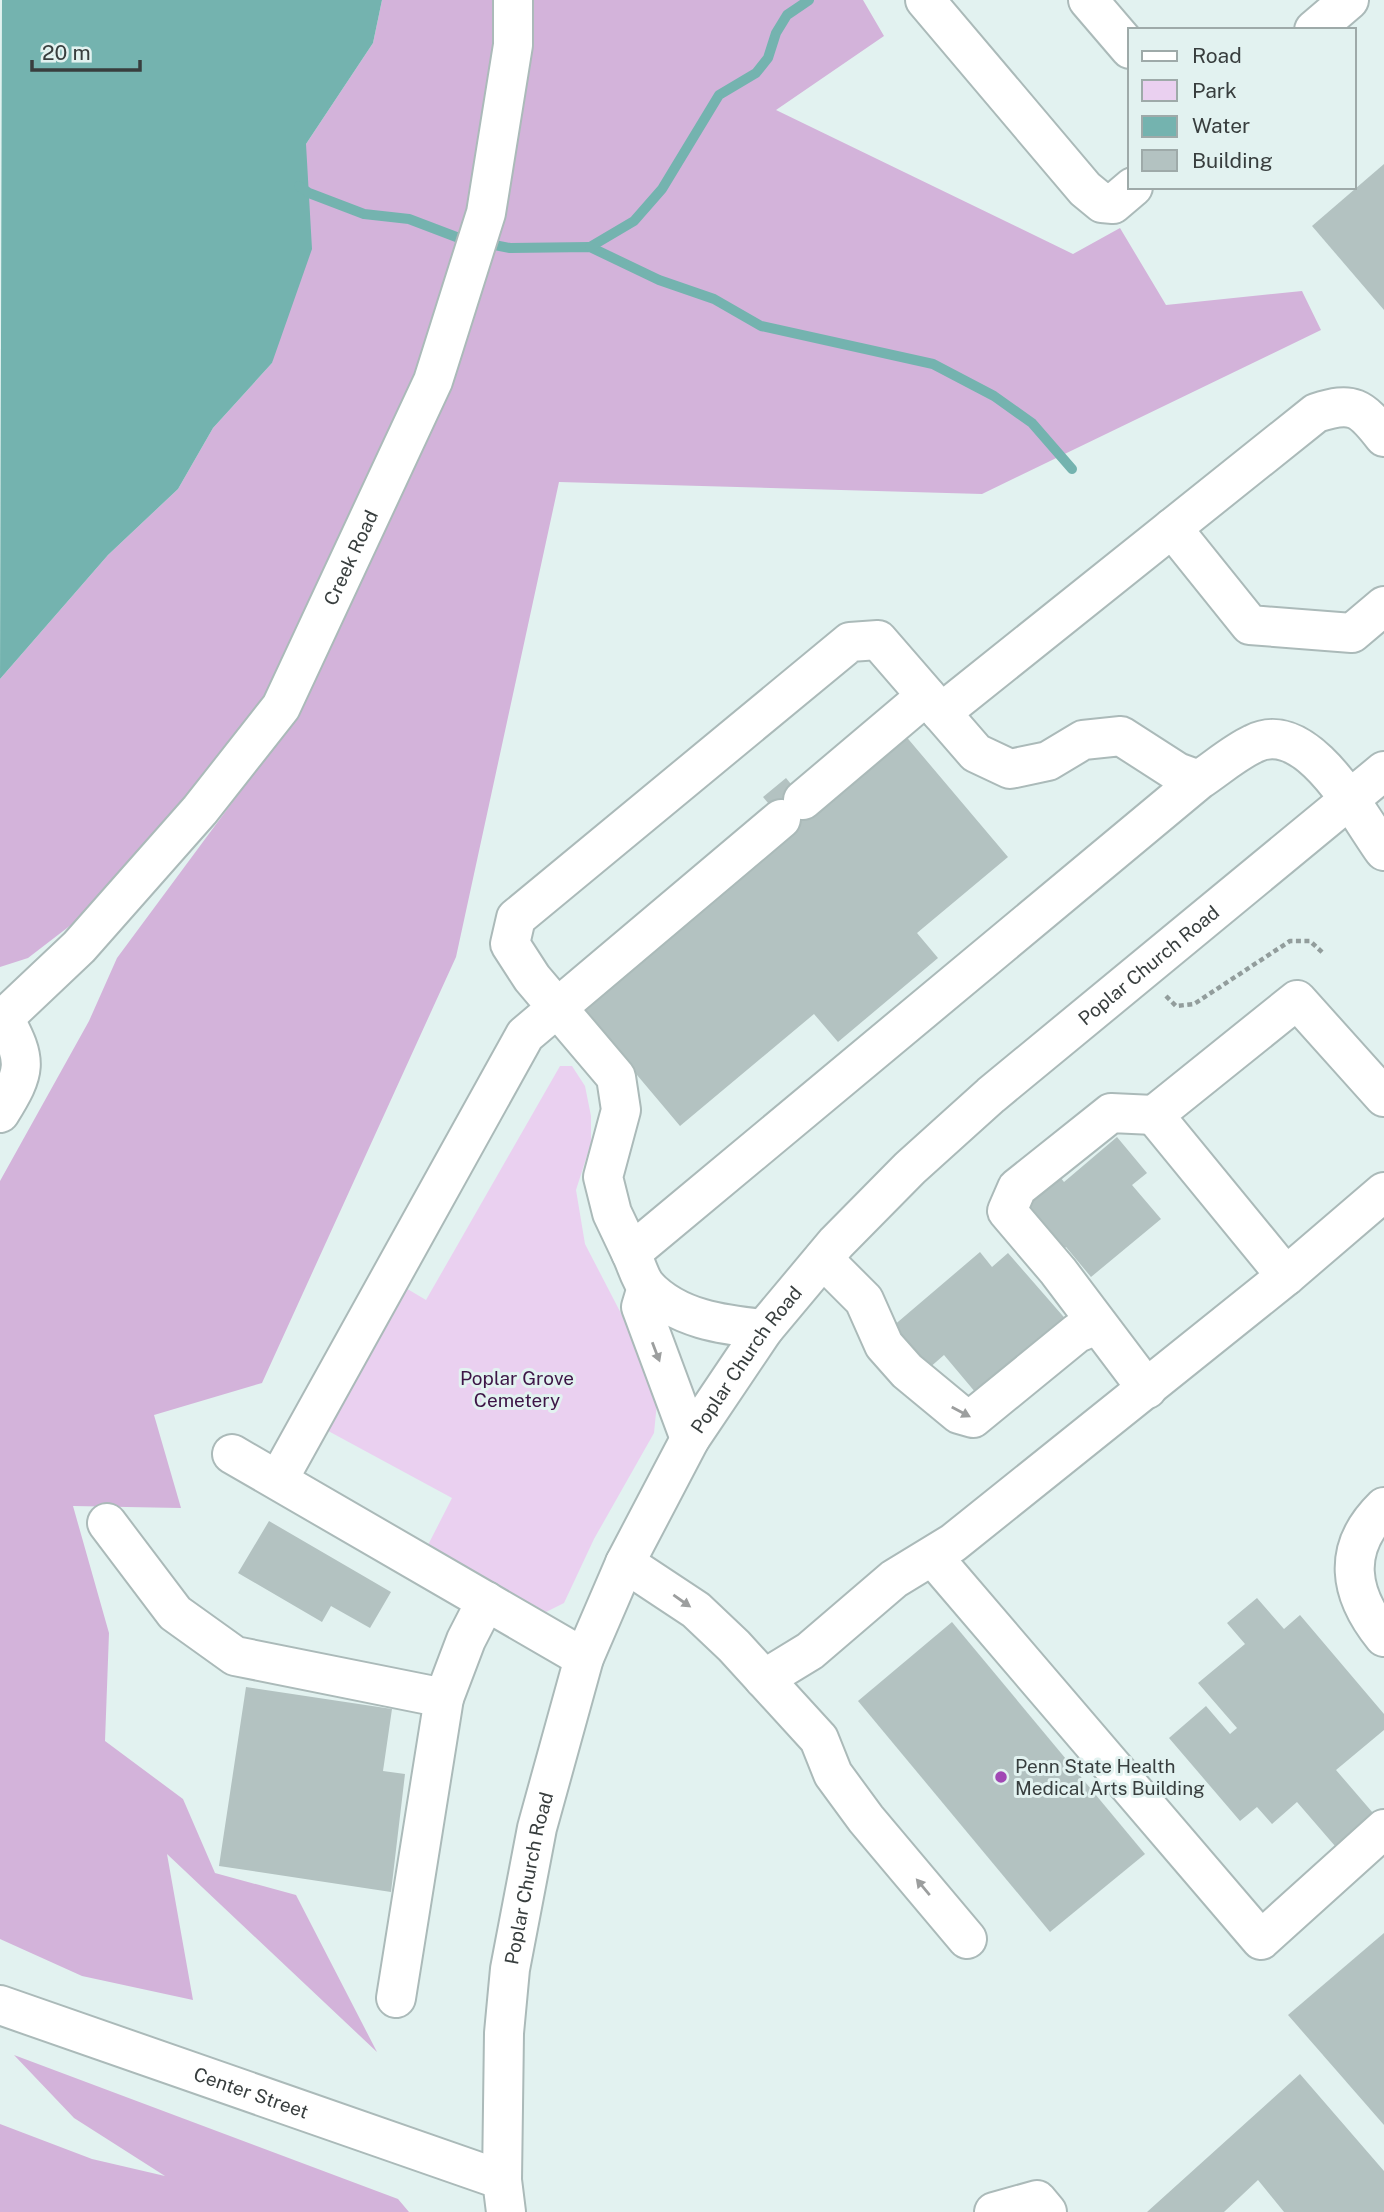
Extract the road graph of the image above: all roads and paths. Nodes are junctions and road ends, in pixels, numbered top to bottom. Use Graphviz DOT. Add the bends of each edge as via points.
graph roads {
  1 [pos="513,0"];
  2 [pos="925,0"];
  3 [pos="1088,0"];
  4 [pos="1349,0"];
  5 [pos="1316,28"];
  6 [pos="1128,47"];
  7 [pos="1131,189"];
  8 [pos="1384,436"];
  9 [pos="1172,528"];
  10 [pos="1384,606"];
  11 [pos="934,705"];
  12 [pos="1384,771"];
  13 [pos="1199,780"];
  14 [pos="1347,801"];
  15 [pos="1384,851"];
  16 [pos="1324,954"];
  17 [pos="1162,991"];
  18 [pos="557,1007"];
  19 [pos="2,1019"];
  20 [pos="1384,1097"];
  21 [pos="0,1113"];
  22 [pos="1154,1115"];
  23 [pos="1384,1192"];
  24 [pos="631,1253"];
  25 [pos="823,1259"];
  26 [pos="1286,1276"];
  27 [pos="647,1287"];
  28 [pos="1097,1325"];
  29 [pos="764,1329"];
  30 [pos="1147,1388"];
  31 [pos="690,1439"];
  32 [pos="232,1454"];
  33 [pos="278,1480"];
  34 [pos="1384,1507"];
  35 [pos="107,1523"];
  36 [pos="933,1557"];
  37 [pos="625,1563"];
  38 [pos="486,1601"];
  39 [pos="1384,1637"];
  40 [pos="584,1658"];
  41 [pos="764,1679"];
  42 [pos="444,1698"];
  43 [pos="1384,1829"];
  44 [pos="967,1939"];
  45 [pos="396,1998"];
  46 [pos="0,2005"];
  47 [pos="504,2196"];
  48 [pos="994,2212"];
  49 [pos="1047,2212"];
  1 -- 19 [label="street, Creek Road" via="513,45 486,213 433,381 281,707 192,820 79,947"];
  2 -- 7 [label="street" via="1085,189 1102,203 1113,204"];
  3 -- 6 [label="street"];
  4 -- 5 [label="street"];
  8 -- 9 [label="street" via="1365,413 1342,405 1316,413"];
  9 -- 10 [label="street" via="1250,625 1352,632"];
  9 -- 11 [label="street"];
  11 -- 13 [label="street" via="976,753 1010,769 1048,761 1083,740 1121,736 1177,772"];
  11 -- 18 [label="street" via="792,810"];
  11 -- 18 [label="street" via="878,640 850,642 516,918 510,944"];
  12 -- 14 [label="street, Poplar Church Road"];
  13 -- 14 [label="street" via="1255,743 1275,738 1294,741 1318,760"];
  13 -- 24 [label="street"];
  14 -- 15 [label="street"];
  14 -- 25 [label="street, Poplar Church Road" via="991,1096 910,1168"];
  16 -- 17 [label="path" via="1310,941 1297,939 1194,1004 1175,1006"];
  18 -- 24 [label="street" via="617,1077 621,1110 603,1177 612,1213"];
  18 -- 33 [label="street" via="525,1035"];
  19 -- 21 [label="street" via="19,1046 21,1062 18,1083"];
  20 -- 22 [label="street" via="1297,1000"];
  22 -- 26 [label="street"];
  22 -- 28 [label="street" via="1111,1113 1017,1188 1007,1211"];
  23 -- 26 [label="street"];
  24 -- 27 [label="street"];
  25 -- 28 [label="street, one-way" via="864,1300 884,1345 906,1371 959,1414 974,1418 1077,1333"];
  25 -- 29 [label="street, Poplar Church Road"];
  26 -- 30 [label="street"];
  27 -- 29 [label="street" via="687,1315"];
  27 -- 31 [label="street, one-way" via="641,1307"];
  28 -- 30 [label="street"];
  29 -- 31 [label="street, Poplar Church Road"];
  30 -- 36 [label="street"];
  31 -- 37 [label="street, Poplar Church Road"];
  32 -- 33 [label="street"];
  33 -- 38 [label="street"];
  34 -- 39 [label="street" via="1361,1536 1355,1572 1361,1605"];
  35 -- 42 [label="street" via="175,1613 235,1657"];
  36 -- 41 [label="street" via="894,1579 810,1651"];
  36 -- 43 [label="street" via="1261,1940"];
  37 -- 40 [label="street, Poplar Church Road"];
  37 -- 41 [label="street, one-way" via="696,1611"];
  38 -- 40 [label="street"];
  38 -- 42 [label="street"];
  40 -- 47 [label="street, Poplar Church Road" via="519,1908 504,2033"];
  44 -- 41 [label="street, one-way" via="866,1819 833,1774 819,1739"];
  42 -- 45 [label="street"];
  46 -- 47 [label="street, Center Street"];
  48 -- 49 [label="street" via="1037,2200"];
}
